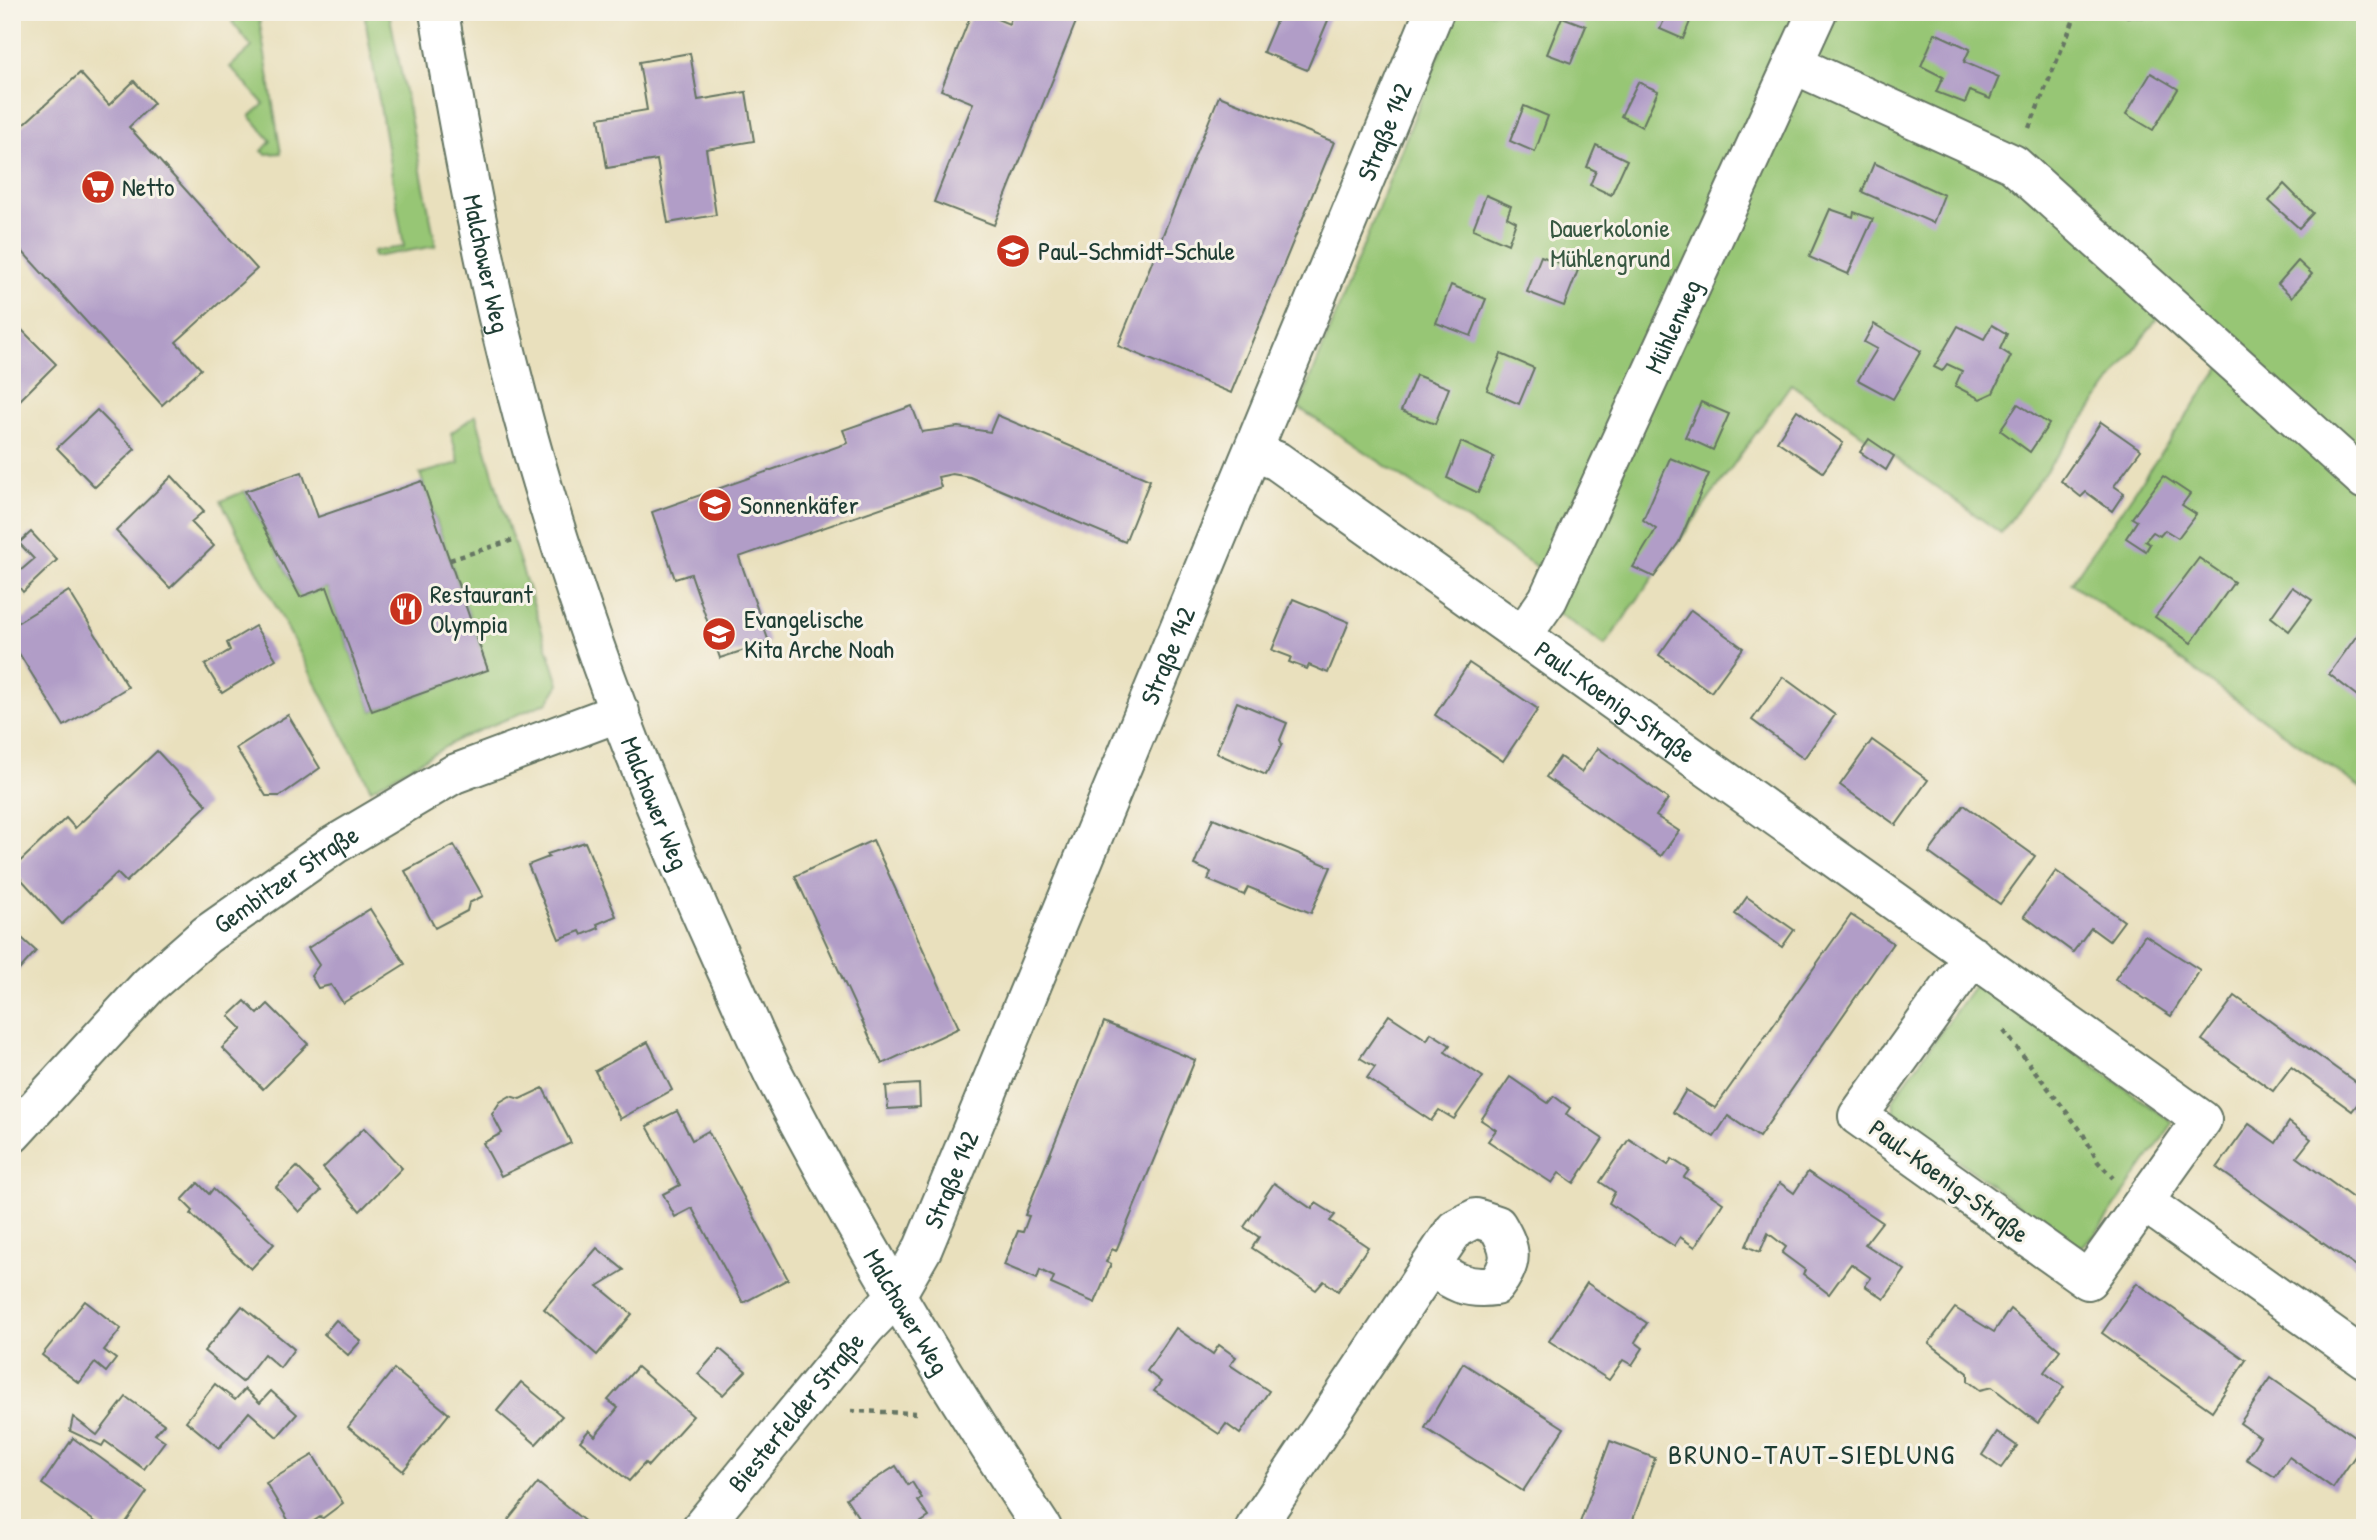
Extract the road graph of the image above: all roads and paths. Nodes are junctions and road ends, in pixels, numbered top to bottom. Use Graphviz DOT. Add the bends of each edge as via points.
graph roads {
  1 [pos="439,12"];
  2 [pos="1434,12"];
  3 [pos="1817,12"];
  4 [pos="2077,12"];
  5 [pos="1793,64"];
  6 [pos="2014,164"];
  7 [pos="1255,452"];
  8 [pos="2365,480"];
  9 [pos="524,533"];
  10 [pos="450,560"];
  11 [pos="1522,636"];
  12 [pos="620,712"];
  13 [pos="1973,956"];
  14 [pos="2000,1025"];
  15 [pos="12,1134"];
  16 [pos="2144,1202"];
  17 [pos="1431,1266"];
  18 [pos="895,1297"];
  19 [pos="2365,1359"];
  20 [pos="848,1411"];
  21 [pos="916,1413"];
  22 [pos="701,1528"];
  23 [pos="1042,1528"];
  24 [pos="1255,1528"];
  1 -- 12 [label="street, Malchower Weg" via="486,265 514,381 561,541"];
  2 -- 7 [label="street, Straße 142"];
  3 -- 5 [label="street, Mühlenweg"];
  4 -- 6 [label="path"];
  5 -- 6 [label="street"];
  5 -- 11 [label="street, Mühlenweg" via="1548,599"];
  6 -- 8 [label="street"];
  7 -- 11 [label="street, Paul-Koenig-Straße" via="1277,461"];
  7 -- 18 [label="street, Straße 142" via="933,1227"];
  9 -- 10 [label="path" via="518,539"];
  11 -- 13 [label="street, Paul-Koenig-Straße"];
  12 -- 15 [label="street, Gembitzer Straße" via="454,774 334,845 206,934 149,985"];
  12 -- 18 [label="street, Malchower Weg" via="693,895 772,1071"];
  13 -- 16 [label="street, Paul-Koenig-Straße" via="2202,1120"];
  13 -- 16 [label="street, Paul-Koenig-Straße" via="1858,1116 2088,1280"];
  14 -- 16 [label="path" via="2082,1132 2098,1162"];
  16 -- 19 [label="street"];
  17 -- 24 [label="street"];
  18 -- 22 [label="street, Biesterfelder Straße"];
  18 -- 23 [label="street, Malchower Weg"];
  20 -- 21 [label="path"];
}
